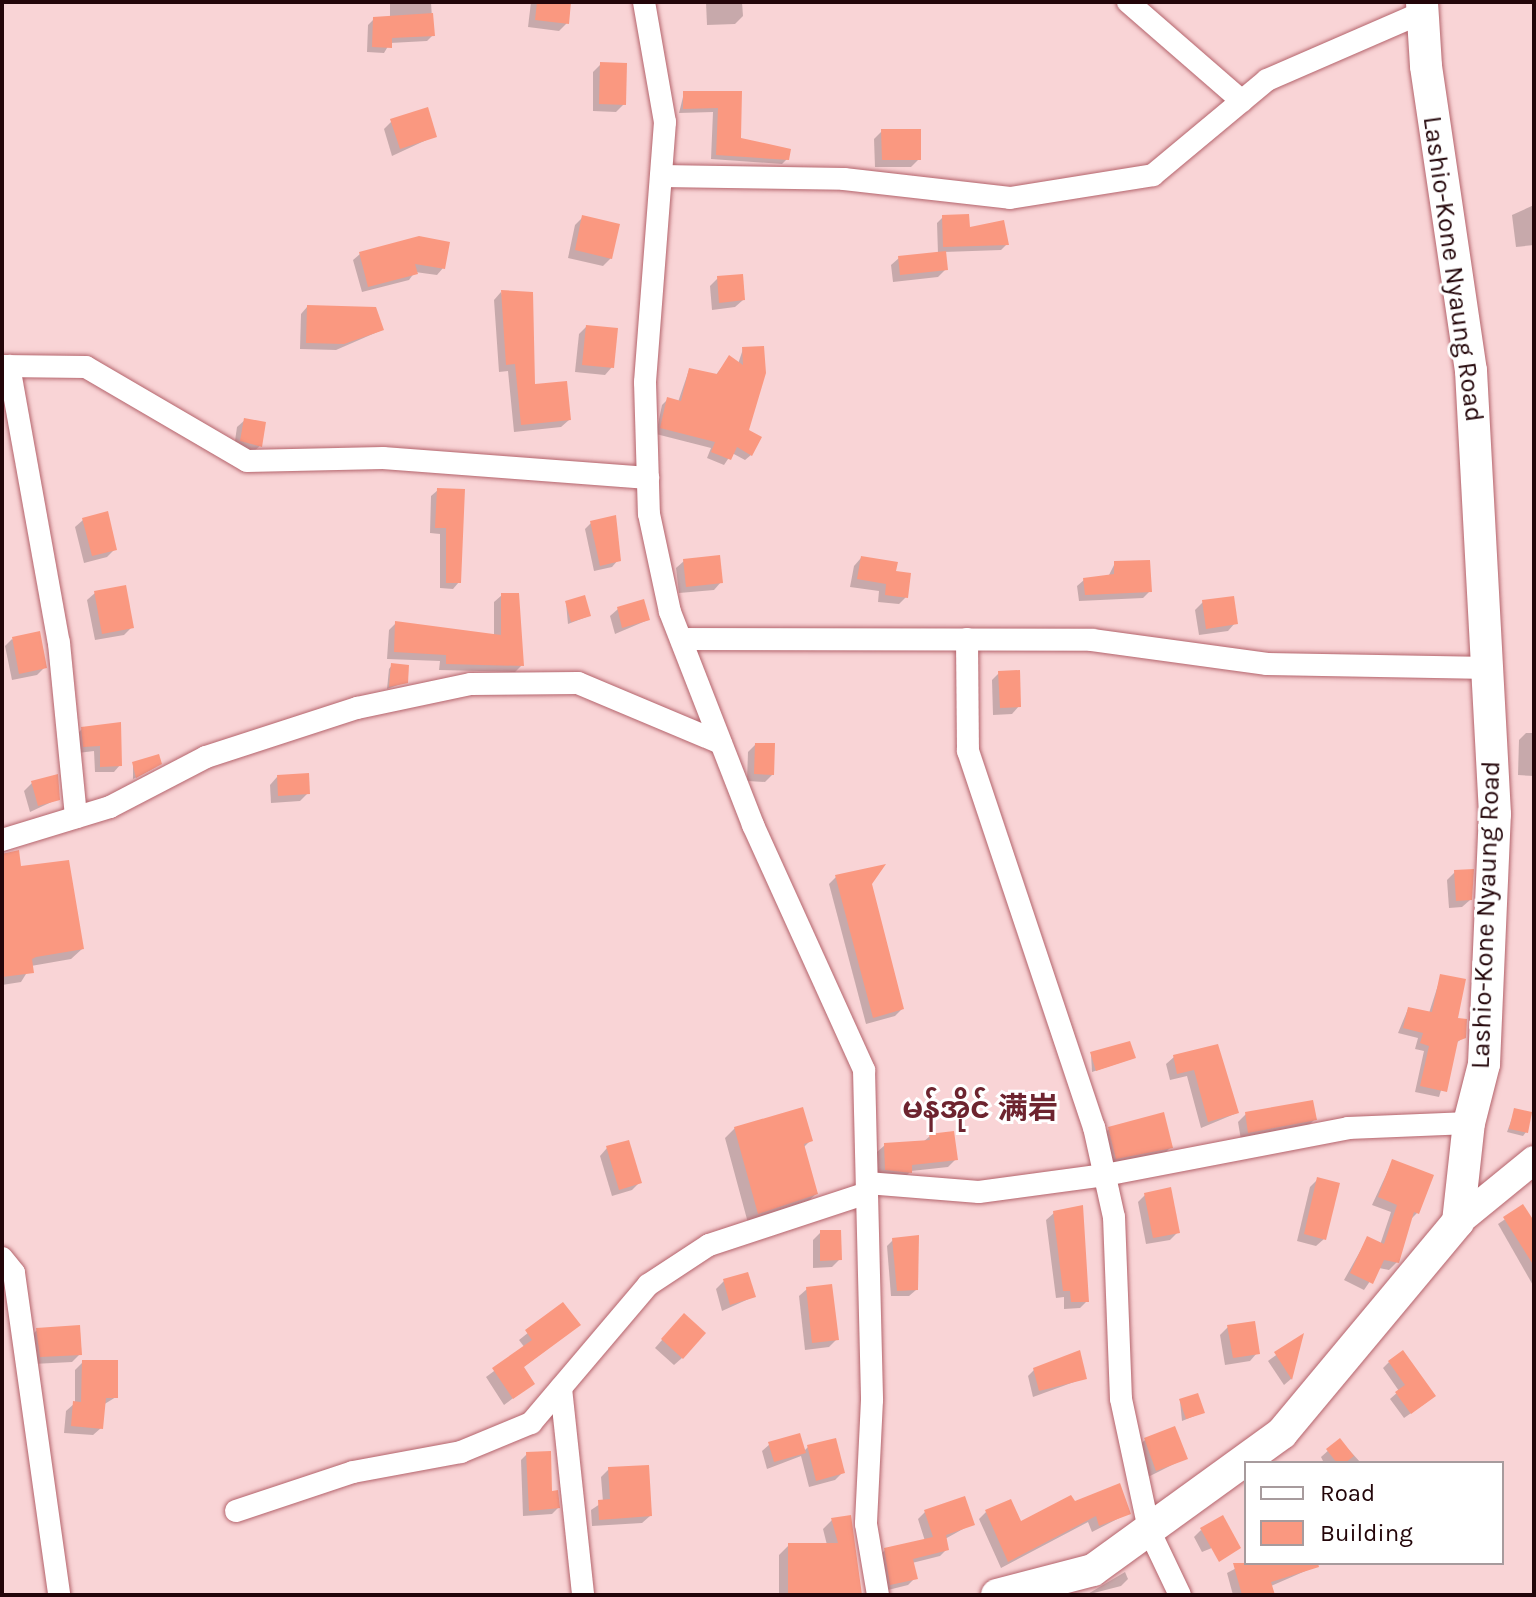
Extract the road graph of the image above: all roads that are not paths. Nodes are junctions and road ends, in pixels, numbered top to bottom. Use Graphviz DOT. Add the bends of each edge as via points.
graph roads {
  1 [pos="644,2"];
  2 [pos="1128,2"];
  3 [pos="1422,8"];
  4 [pos="1242,101"];
  5 [pos="661,176"];
  6 [pos="6,366"];
  7 [pos="648,478"];
  8 [pos="681,639"];
  9 [pos="967,639"];
  10 [pos="1490,668"];
  11 [pos="721,743"];
  12 [pos="76,817"];
  13 [pos="2,840"];
  14 [pos="1469,1123"];
  15 [pos="1534,1160"];
  16 [pos="1105,1175"];
  17 [pos="867,1188"];
  18 [pos="1458,1222"];
  19 [pos="2,1258"];
  20 [pos="561,1388"];
  21 [pos="236,1511"];
  22 [pos="1149,1530"];
  23 [pos="59,1595"];
  24 [pos="583,1595"];
  25 [pos="878,1595"];
  26 [pos="997,1595"];
  27 [pos="1180,1595"];
  1 -- 5 [label="street" via="665,122"];
  2 -- 4 [label="street"];
  3 -- 4 [label="street" via="1267,80"];
  3 -- 10 [label="main road, Lashio-Kone Nyaung Road" via="1471,371"];
  4 -- 5 [label="street" via="1153,175 1010,198 844,179"];
  5 -- 7 [label="street" via="645,382"];
  6 -- 7 [label="street" via="86,367 247,461 383,458"];
  6 -- 12 [label="street" via="59,643"];
  7 -- 8 [label="street" via="649,514"];
  8 -- 9 [label="street"];
  8 -- 11 [label="street"];
  9 -- 10 [label="street" via="1092,640 1267,664"];
  9 -- 16 [label="street" via="968,751 1094,1127"];
  10 -- 14 [label="main road, Lashio-Kone Nyaung Road" via="1495,814 1484,1064"];
  11 -- 12 [label="street" via="578,683 471,684 357,708 206,757 110,807"];
  11 -- 17 [label="street" via="864,1070"];
  12 -- 13 [label="street"];
  14 -- 16 [label="street" via="1348,1128"];
  14 -- 18 [label="main road, Lashio-Kone Nyaung Road"];
  15 -- 18 [label="street"];
  16 -- 17 [label="street" via="979,1192"];
  16 -- 22 [label="street" via="1114,1217 1121,1399"];
  17 -- 20 [label="street" via="709,1245 648,1285"];
  17 -- 25 [label="street" via="872,1400 866,1524"];
  18 -- 22 [label="main road" via="1282,1433"];
  19 -- 23 [label="street" via="14,1273"];
  20 -- 21 [label="street" via="531,1423 461,1452 353,1472"];
  20 -- 24 [label="street"];
  22 -- 26 [label="main road" via="1093,1570"];
  22 -- 27 [label="street"];
}
